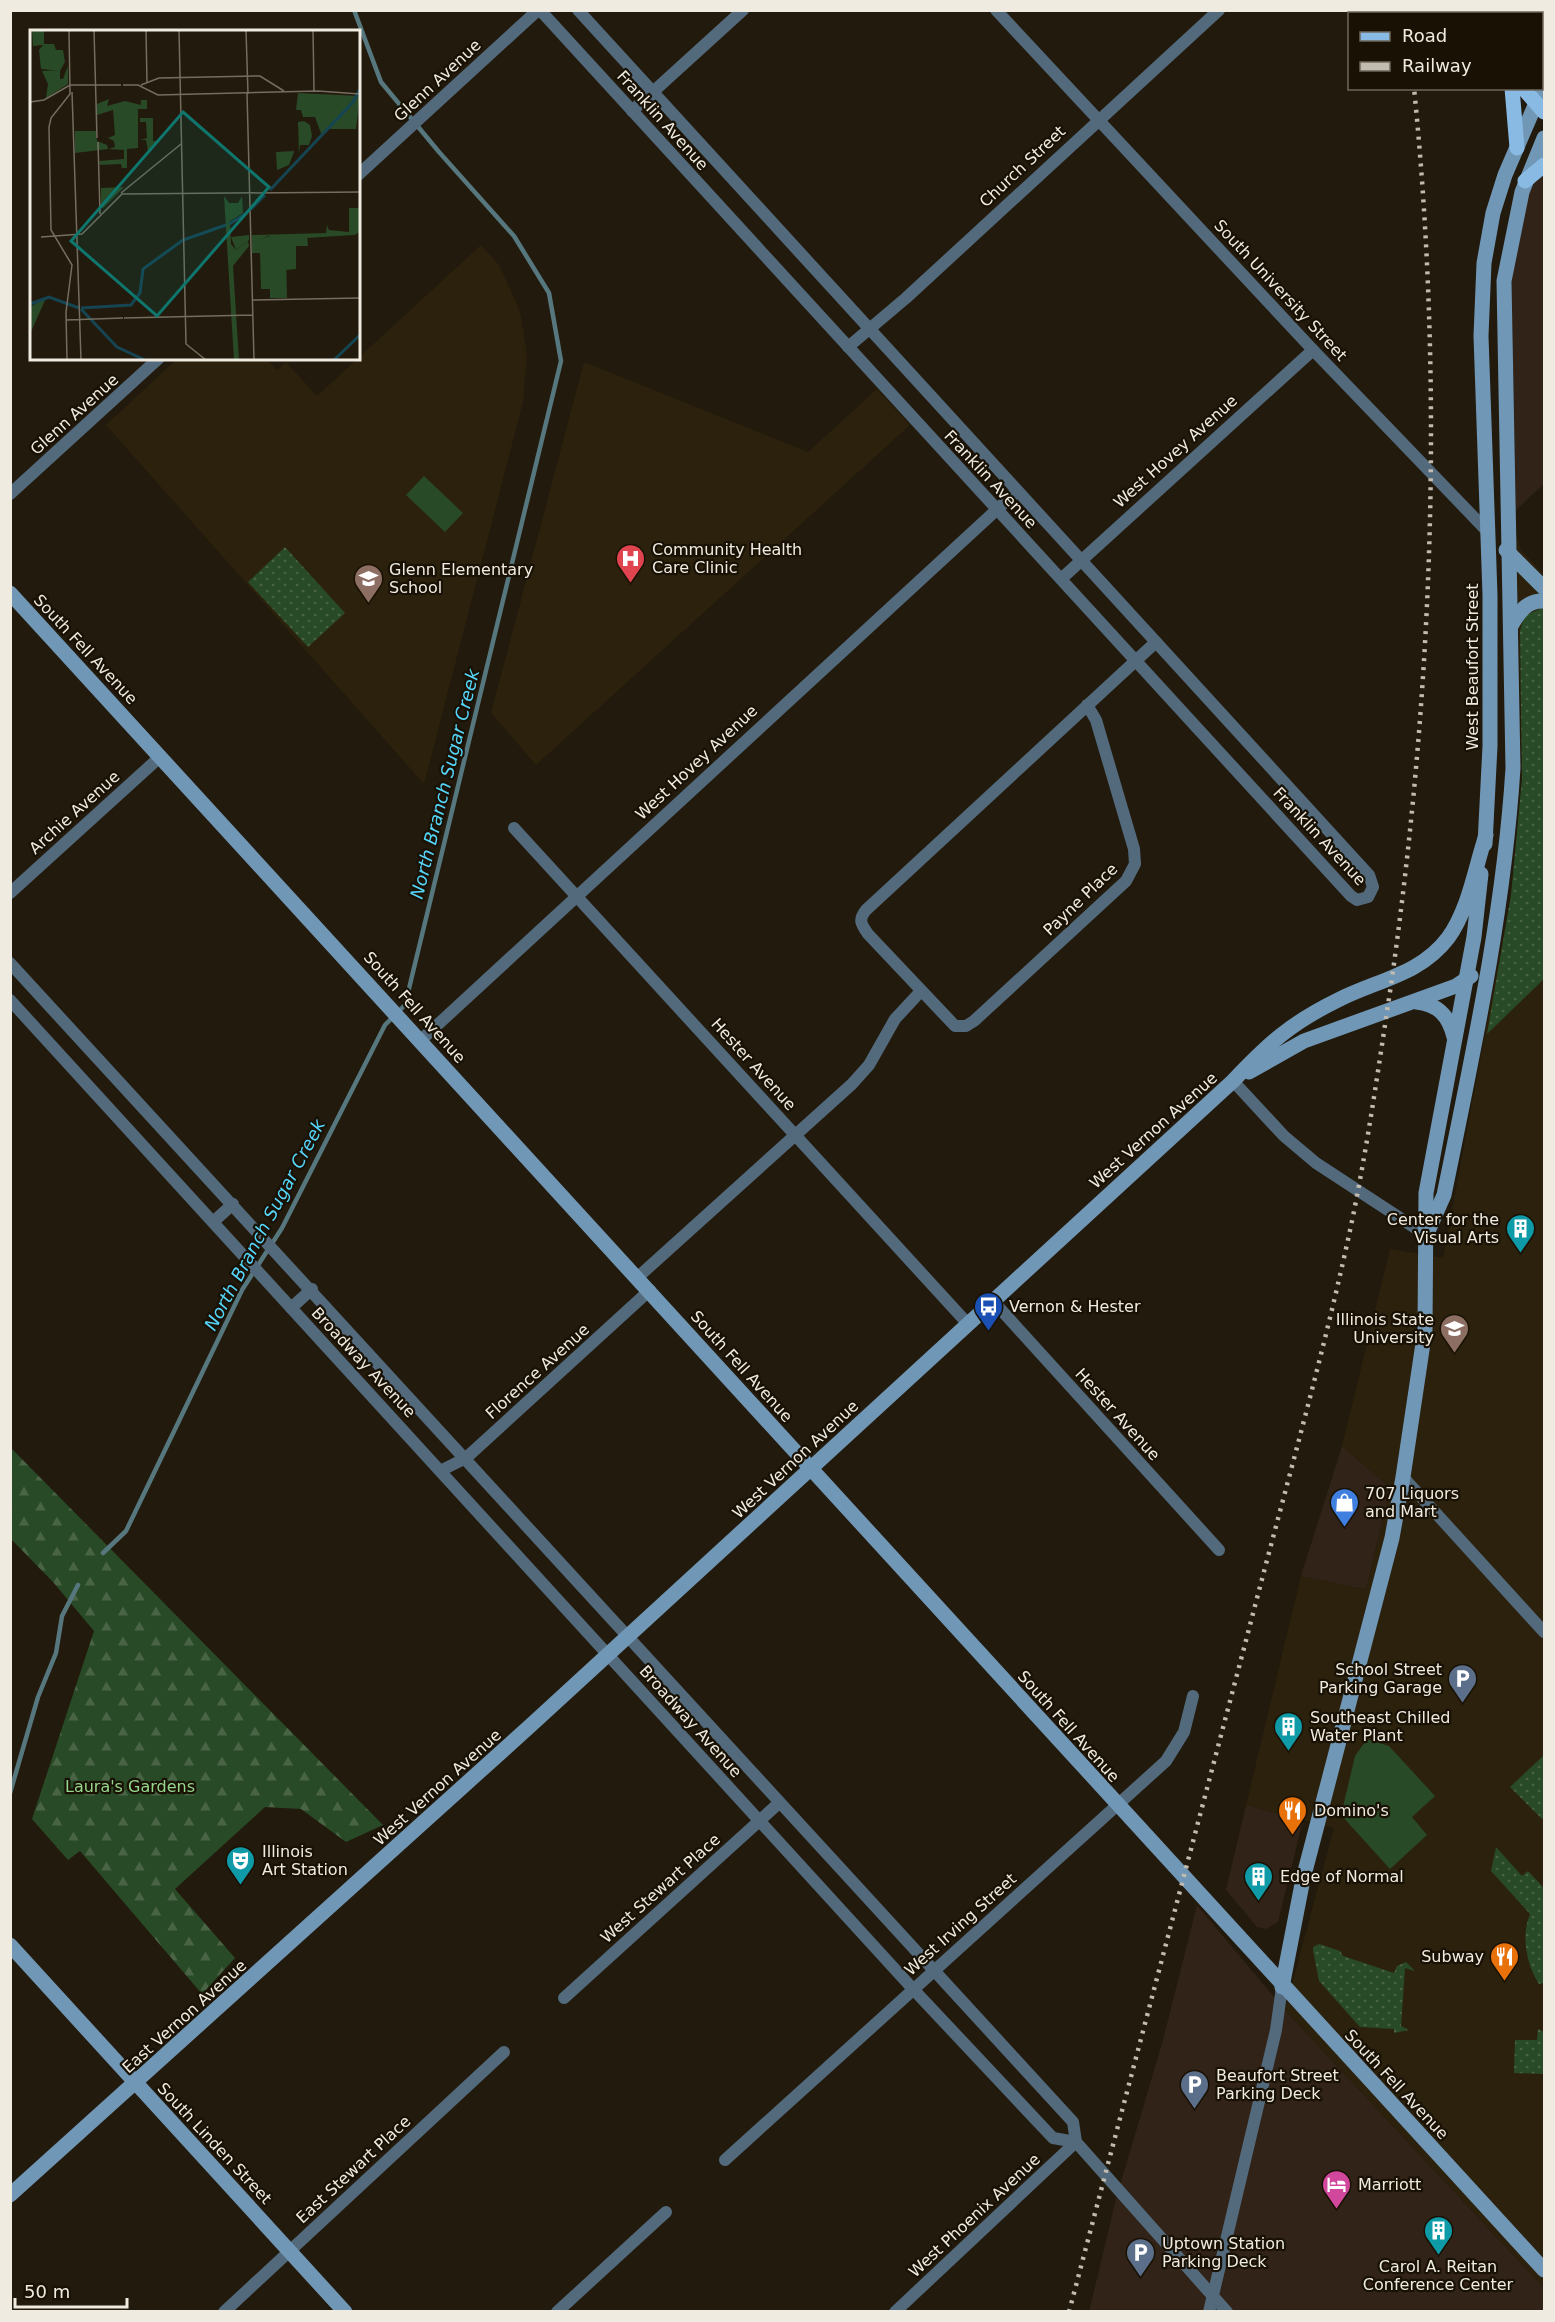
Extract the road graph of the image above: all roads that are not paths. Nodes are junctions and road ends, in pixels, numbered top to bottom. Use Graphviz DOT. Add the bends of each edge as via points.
graph roads {
  1 [pos="539,10"];
  2 [pos="578,10"];
  3 [pos="743,10"];
  4 [pos="996,10"];
  5 [pos="1220,10"];
  6 [pos="1512,90"];
  7 [pos="1525,90"];
  8 [pos="653,92"];
  9 [pos="1542,102"];
  10 [pos="632,111"];
  11 [pos="1098,120"];
  12 [pos="1545,138"];
  13 [pos="1517,148"];
  14 [pos="1545,165"];
  15 [pos="360,173"];
  16 [pos="1526,181"];
  17 [pos="870,330"];
  18 [pos="848,347"];
  19 [pos="1313,350"];
  20 [pos="157,360"];
  21 [pos="1017,491"];
  22 [pos="10,494"];
  23 [pos="997,510"];
  24 [pos="1489,533"];
  25 [pos="1510,555"];
  26 [pos="1081,560"];
  27 [pos="1061,579"];
  28 [pos="1545,588"];
  29 [pos="10,593"];
  30 [pos="1545,601"];
  31 [pos="1511,626"];
  32 [pos="1156,642"];
  33 [pos="1136,661"];
  34 [pos="1088,705"];
  35 [pos="160,756"];
  36 [pos="514,828"];
  37 [pos="1486,835"];
  38 [pos="10,893"];
  39 [pos="578,897"];
  40 [pos="1493,948"];
  41 [pos="10,963"];
  42 [pos="1465,981"];
  43 [pos="921,991"];
  44 [pos="10,1000"];
  45 [pos="1414,1002"];
  46 [pos="421,1040"];
  47 [pos="1454,1040"];
  48 [pos="1233,1081"];
  49 [pos="796,1135"];
  50 [pos="233,1204"];
  51 [pos="213,1222"];
  52 [pos="1426,1235"];
  53 [pos="638,1277"];
  54 [pos="312,1289"];
  55 [pos="650,1290"];
  56 [pos="993,1301"];
  57 [pos="291,1308"];
  58 [pos="968,1324"];
  59 [pos="466,1458"];
  60 [pos="810,1469"];
  61 [pos="442,1470"];
  62 [pos="1403,1477"];
  63 [pos="1219,1550"];
  64 [pos="1545,1632"];
  65 [pos="628,1636"];
  66 [pos="608,1654"];
  67 [pos="1193,1696"];
  68 [pos="779,1803"];
  69 [pos="1117,1805"];
  70 [pos="760,1820"];
  71 [pos="380,1863"];
  72 [pos="10,1945"];
  73 [pos="933,1971"];
  74 [pos="1282,1987"];
  75 [pos="913,1989"];
  76 [pos="564,1998"];
  77 [pos="504,2052"];
  78 [pos="136,2083"];
  79 [pos="1076,2142"];
  80 [pos="725,2160"];
  81 [pos="10,2196"];
  82 [pos="666,2212"];
  83 [pos="289,2250"];
  84 [pos="1545,2270"];
  85 [pos="1212,2296"];
  86 [pos="224,2312"];
  87 [pos="345,2312"];
  88 [pos="557,2312"];
  89 [pos="895,2312"];
  90 [pos="1209,2312"];
  91 [pos="1227,2312"];
  1 -- 10 [label="street, Franklin Avenue"];
  1 -- 15 [label="street, Glenn Avenue"];
  2 -- 8 [label="street, Franklin Avenue"];
  3 -- 8 [label="street"];
  4 -- 11 [label="street, South University Street"];
  5 -- 11 [label="street, Church Street"];
  6 -- 13 [label="main road"];
  7 -- 9 [label="main road"];
  8 -- 10 [label="street"];
  8 -- 17 [label="street, Franklin Avenue"];
  9 -- 13 [label="main road, West Beaufort Street"];
  10 -- 18 [label="street, Franklin Avenue"];
  11 -- 17 [label="street, Church Street"];
  11 -- 19 [label="street, South University Street"];
  12 -- 16 [label="main road, West Beaufort Street"];
  13 -- 24 [label="main road, West Beaufort Street" via="1493,213 1484,263 1481,336"];
  14 -- 16 [label="main road"];
  16 -- 25 [label="main road, West Beaufort Street" via="1504,281"];
  17 -- 18 [label="street, Church Street"];
  17 -- 21 [label="street, Franklin Avenue"];
  18 -- 23 [label="street, Franklin Avenue"];
  19 -- 24 [label="street, South University Street"];
  19 -- 26 [label="street, West Hovey Avenue"];
  20 -- 22 [label="street, Glenn Avenue"];
  21 -- 23 [label="street, West Hovey Avenue"];
  21 -- 26 [label="street, Franklin Avenue"];
  23 -- 27 [label="street, Franklin Avenue"];
  23 -- 39 [label="street, West Hovey Avenue"];
  24 -- 25 [label="main road, South University Street"];
  24 -- 37 [label="main road, West Beaufort Street" via="1490,746"];
  25 -- 28 [label="main road, South University Street"];
  25 -- 31 [label="main road, West Beaufort Street"];
  26 -- 27 [label="street, West Hovey Avenue"];
  26 -- 32 [label="street, Franklin Avenue"];
  27 -- 33 [label="street, Franklin Avenue"];
  29 -- 35 [label="main road, South Fell Avenue"];
  30 -- 31 [label="main road" via="1524,607"];
  31 -- 40 [label="main road, West Beaufort Street" via="1513,768"];
  32 -- 33 [label="street, Payne Place"];
  32 -- 33 [label="street, Franklin Avenue" via="1369,874 1373,887 1368,897 1357,900 1351,896"];
  33 -- 34 [label="street, Payne Place"];
  34 -- 43 [label="street, Payne Place" via="861,917 868,934"];
  34 -- 43 [label="street, Payne Place" via="1096,720 1134,849 1133,869 1126,881 966,1026 955,1026"];
  35 -- 38 [label="street, Archie Avenue"];
  35 -- 46 [label="main road, South Fell Avenue"];
  36 -- 39 [label="street, Hester Avenue"];
  37 -- 42 [label="main road, West Beaufort Street"];
  37 -- 48 [label="main road, West Vernon Avenue" via="1457,924 1436,951 1410,971 1340,999 1293,1024"];
  39 -- 46 [label="street, West Hovey Avenue"];
  39 -- 49 [label="street, Hester Avenue"];
  40 -- 42 [label="main road, West Vernon Avenue"];
  40 -- 52 [label="main road, West Beaufort Street" via="1444,1195"];
  41 -- 50 [label="street"];
  42 -- 45 [label="main road, West Vernon Avenue"];
  42 -- 47 [label="main road, West Beaufort Street"];
  43 -- 49 [label="street" via="895,1019 869,1065"];
  44 -- 51 [label="street"];
  45 -- 47 [label="main road" via="1427,1003 1443,1012"];
  45 -- 48 [label="main road, West Vernon Avenue" via="1305,1041"];
  46 -- 53 [label="main road, South Fell Avenue"];
  47 -- 52 [label="main road, West Beaufort Street" via="1426,1193"];
  48 -- 52 [label="street" via="1284,1136 1316,1163"];
  48 -- 56 [label="main road, West Vernon Avenue"];
  49 -- 53 [label="street"];
  49 -- 58 [label="street, Hester Avenue"];
  50 -- 51 [label="street"];
  50 -- 54 [label="street, Broadway Avenue"];
  51 -- 57 [label="street, Broadway Avenue"];
  52 -- 62 [label="main road, West Beaufort Street" via="1425,1330"];
  53 -- 55 [label="main road, South Fell Avenue"];
  54 -- 57 [label="street, Broadway Avenue"];
  54 -- 59 [label="street, Broadway Avenue"];
  55 -- 59 [label="street, Florence Avenue"];
  55 -- 60 [label="main road, South Fell Avenue"];
  56 -- 58 [label="main road, West Vernon Avenue"];
  56 -- 63 [label="street, Hester Avenue"];
  57 -- 61 [label="street, Broadway Avenue"];
  58 -- 60 [label="main road, West Vernon Avenue"];
  59 -- 61 [label="street, Florence Avenue"];
  59 -- 65 [label="street, Broadway Avenue"];
  60 -- 65 [label="main road, West Vernon Avenue"];
  60 -- 69 [label="main road, South Fell Avenue"];
  61 -- 66 [label="street, Broadway Avenue"];
  62 -- 64 [label="street"];
  62 -- 74 [label="main road, West Beaufort Street" via="1392,1538 1303,1879"];
  65 -- 66 [label="main road, West Vernon Avenue"];
  65 -- 68 [label="street, Broadway Avenue"];
  66 -- 70 [label="street, Broadway Avenue"];
  66 -- 71 [label="main road, West Vernon Avenue"];
  67 -- 69 [label="street, West Irving Street" via="1184,1732 1175,1749"];
  68 -- 70 [label="street, West Stewart Place"];
  68 -- 73 [label="street, Broadway Avenue"];
  69 -- 73 [label="street, West Irving Street"];
  69 -- 74 [label="main road, South Fell Avenue"];
  70 -- 75 [label="street, Broadway Avenue"];
  70 -- 76 [label="street, West Stewart Place"];
  71 -- 78 [label="main road, East Vernon Avenue"];
  72 -- 78 [label="main road, South Linden Street"];
  73 -- 75 [label="street, West Irving Street"];
  73 -- 79 [label="street, Broadway Avenue" via="1073,2122"];
  74 -- 84 [label="main road, South Fell Avenue"];
  74 -- 85 [label="street, West Beaufort Street"];
  75 -- 79 [label="street, Broadway Avenue" via="1053,2138"];
  75 -- 80 [label="street, West Irving Street"];
  77 -- 83 [label="street, East Stewart Place"];
  78 -- 81 [label="main road, East Vernon Avenue"];
  78 -- 83 [label="main road, South Linden Street"];
  79 -- 85 [label="street, Broadway Avenue"];
  79 -- 89 [label="street, West Phoenix Avenue"];
  82 -- 88 [label="street"];
  83 -- 86 [label="street, East Stewart Place"];
  83 -- 87 [label="main road, South Linden Street"];
  85 -- 90 [label="street, West Beaufort Street"];
  85 -- 91 [label="street, Broadway Avenue"];
}
